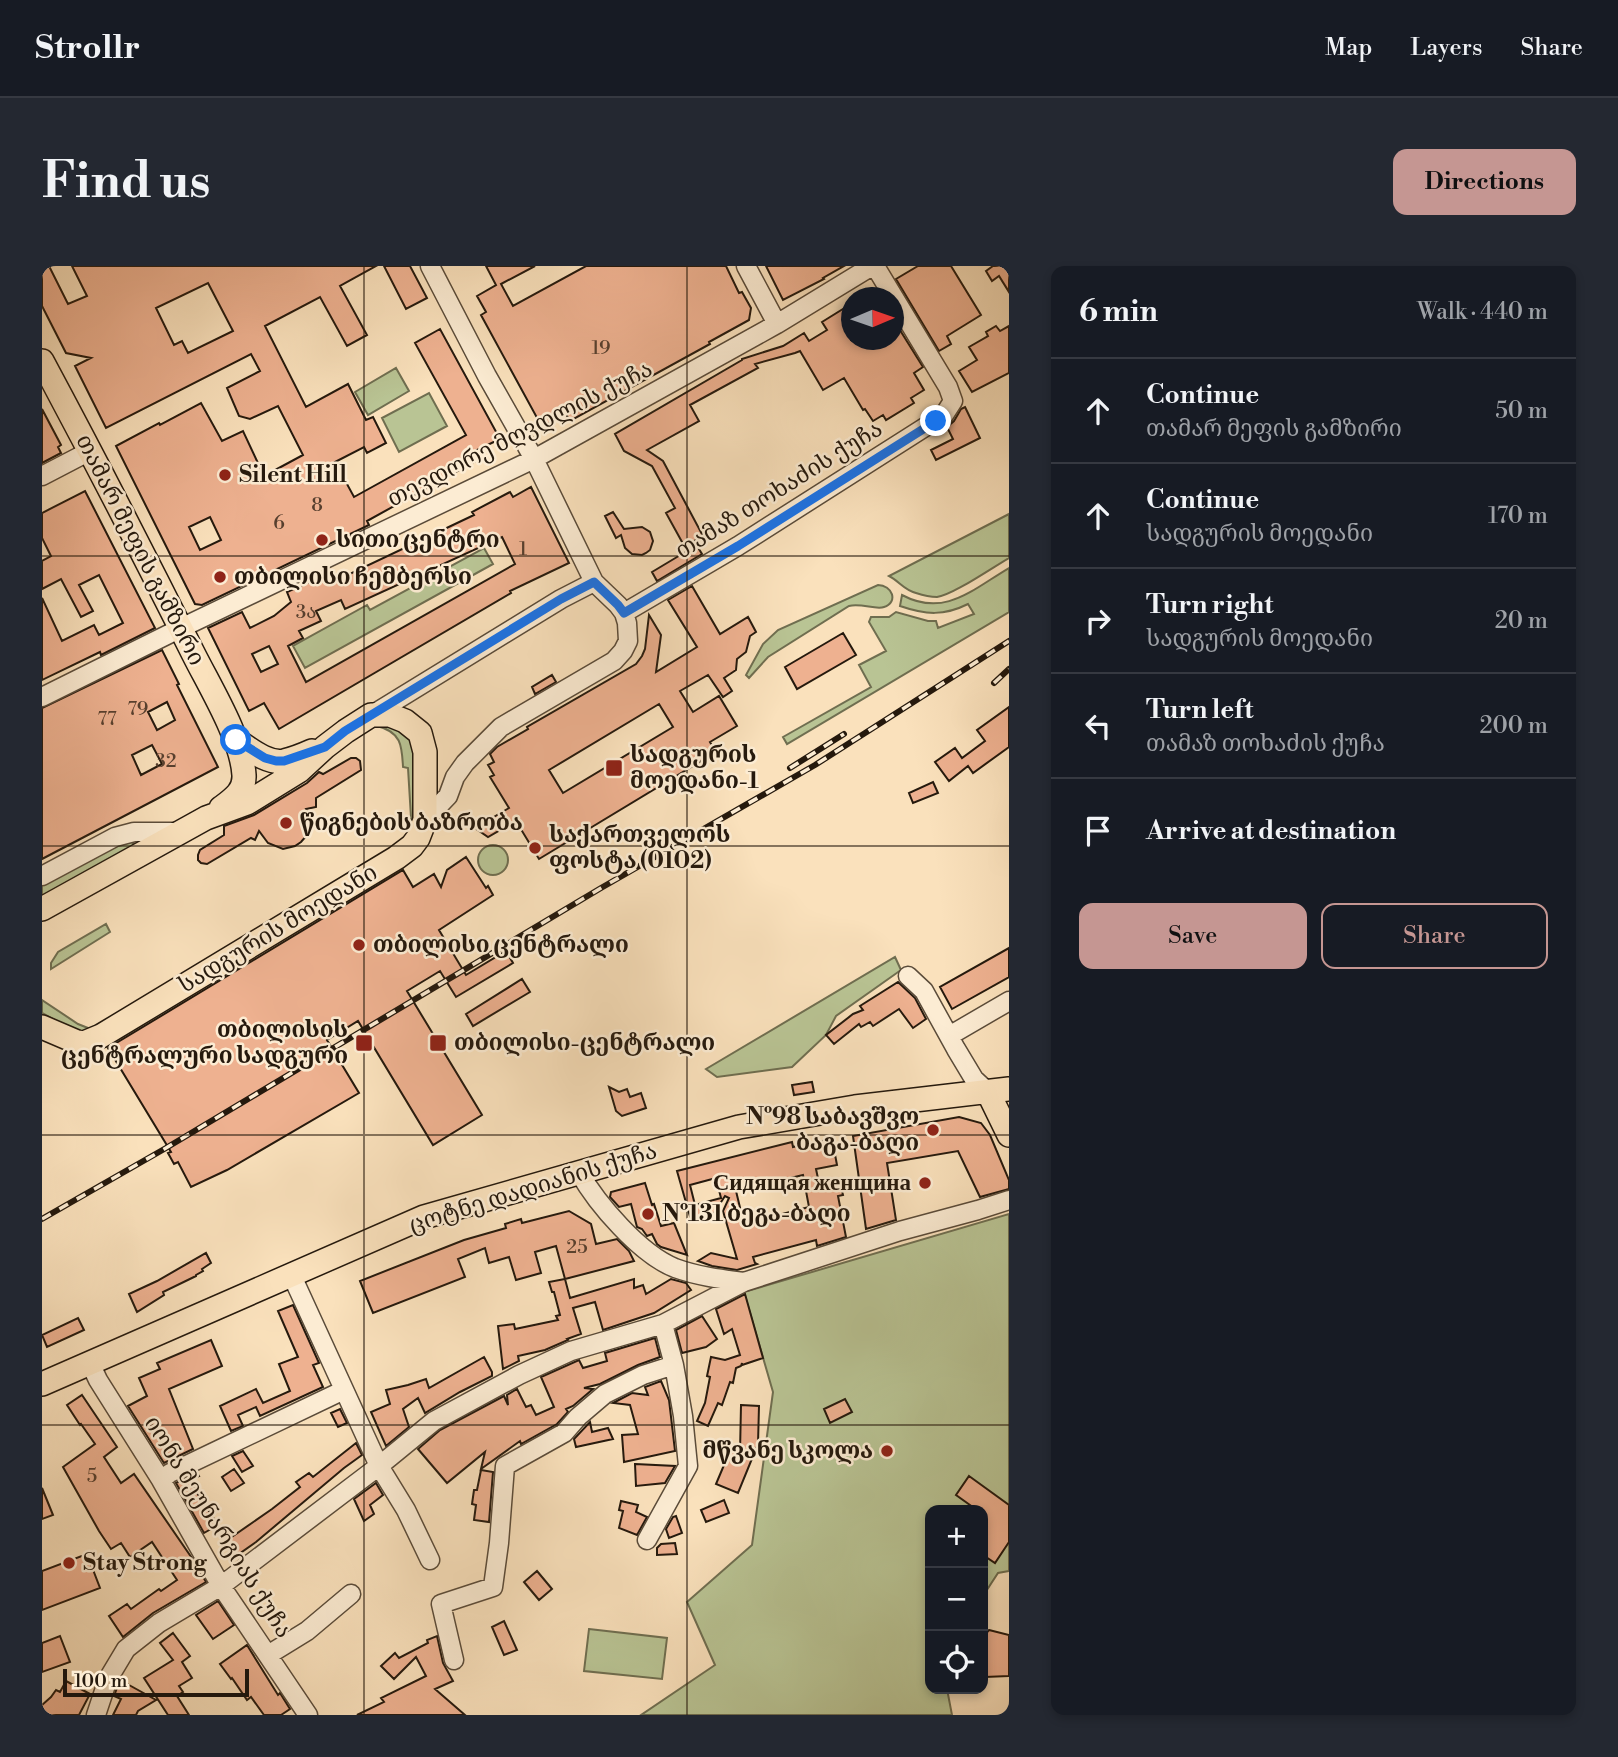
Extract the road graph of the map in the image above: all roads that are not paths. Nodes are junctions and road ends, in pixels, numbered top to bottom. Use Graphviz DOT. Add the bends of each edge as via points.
graph roads {
  1 [pos="430,266"];
  2 [pos="746,266"];
  3 [pos="874,266"];
  4 [pos="777,324"];
  5 [pos="42,361"];
  6 [pos="90,451"];
  7 [pos="534,459"];
  8 [pos="42,476"];
  9 [pos="594,582"];
  10 [pos="624,613"];
  11 [pos="181,628"];
  12 [pos="42,698"];
  13 [pos="372,715"];
  14 [pos="236,740"];
  15 [pos="325,747"];
  16 [pos="265,758"];
  17 [pos="243,769"];
  18 [pos="206,818"];
  19 [pos="425,820"];
  20 [pos="182,832"];
  21 [pos="42,876"];
  22 [pos="42,909"];
  23 [pos="908,976"];
  24 [pos="1009,1001"];
  25 [pos="42,1027"];
  26 [pos="949,1036"];
  27 [pos="999,1090"];
  28 [pos="1009,1135"];
  29 [pos="579,1172"];
  30 [pos="1009,1200"];
  31 [pos="292,1276"];
  32 [pos="744,1282"];
  33 [pos="663,1324"];
  34 [pos="90,1363"];
  35 [pos="674,1364"];
  36 [pos="42,1384"];
  37 [pos="344,1390"];
  38 [pos="379,1466"];
  39 [pos="161,1480"];
  40 [pos="647,1540"];
  41 [pos="430,1560"];
  42 [pos="221,1586"];
  43 [pos="351,1594"];
  44 [pos="268,1656"];
  45 [pos="454,1660"];
  46 [pos="96,1715"];
  47 [pos="308,1715"];
  1 -- 7 [label="street"];
  2 -- 4 [label="street"];
  3 -- 4 [label="street, თევდორე მღვდლის ქუჩა"];
  3 -- 10 [label="street, თამაზ თოხაძის ქუჩა" via="948,387 953,401 944,415"];
  4 -- 7 [label="street, თევდორე მღვდლის ქუჩა"];
  5 -- 6 [label="main road, თამარ მეფის გამზირი"];
  6 -- 8 [label="street"];
  6 -- 11 [label="main road, თამარ მეფის გამზირი"];
  7 -- 9 [label="street"];
  7 -- 11 [label="street, თევდორე მღვდლის ქუჩა"];
  9 -- 10 [label="street"];
  9 -- 13 [label="street"];
  10 -- 19 [label="street, სადგურის მოედანი" via="628,640 620,657 500,727 465,763 448,796"];
  11 -- 12 [label="street, თევდორე მღვდლის ქუჩა"];
  11 -- 14 [label="main road, თამარ მეფის გამზირი"];
  13 -- 15 [label="main road"];
  13 -- 19 [label="main road" via="397,717 420,733 425,752"];
  14 -- 16 [label="main road"];
  14 -- 17 [label="main road, თამარ მეფის გამზირი"];
  15 -- 16 [label="main road" via="284,761"];
  15 -- 18 [label="main road" via="299,771 247,803"];
  16 -- 17 [label="main road" via="259,772"];
  17 -- 18 [label="main road" via="239,793"];
  18 -- 20 [label="main road"];
  19 -- 25 [label="main road, სადგურის მოედანი" via="412,846 396,858 101,1036 77,1042"];
  20 -- 21 [label="street" via="134,832 115,837"];
  20 -- 22 [label="main road"];
  23 -- 26 [label="street" via="924,991"];
  24 -- 26 [label="street"];
  26 -- 27 [label="street" via="974,1079"];
  27 -- 28 [label="main road"];
  27 -- 29 [label="main road, ცოტნე დადიანის ქუჩა" via="739,1127"];
  29 -- 31 [label="main road, ცოტნე დადიანის ქუჩა" via="424,1217"];
  29 -- 32 [label="street" via="591,1193 649,1252 698,1276"];
  30 -- 32 [label="street"];
  31 -- 34 [label="main road, ცოტნე დადიანის ქუჩა"];
  31 -- 37 [label="street"];
  32 -- 33 [label="street"];
  33 -- 35 [label="street"];
  33 -- 38 [label="street" via="570,1351 519,1375 434,1421"];
  34 -- 36 [label="main road, ცოტნე დადიანის ქუჩა"];
  34 -- 39 [label="street, იონა მეუნარგიას ქუჩა"];
  35 -- 40 [label="street" via="688,1466"];
  35 -- 45 [label="street" via="605,1394 564,1433 505,1466 493,1587 441,1604"];
  37 -- 38 [label="street"];
  37 -- 39 [label="street"];
  38 -- 41 [label="street"];
  38 -- 42 [label="street"];
  39 -- 42 [label="street, იონა მეუნარგიას ქუჩა"];
  42 -- 44 [label="street, იონა მეუნარგიას ქუჩა"];
  42 -- 46 [label="street" via="126,1649 108,1679"];
  43 -- 44 [label="street"];
  44 -- 47 [label="street, იონა მეუნარგიას ქუჩა"];
}
